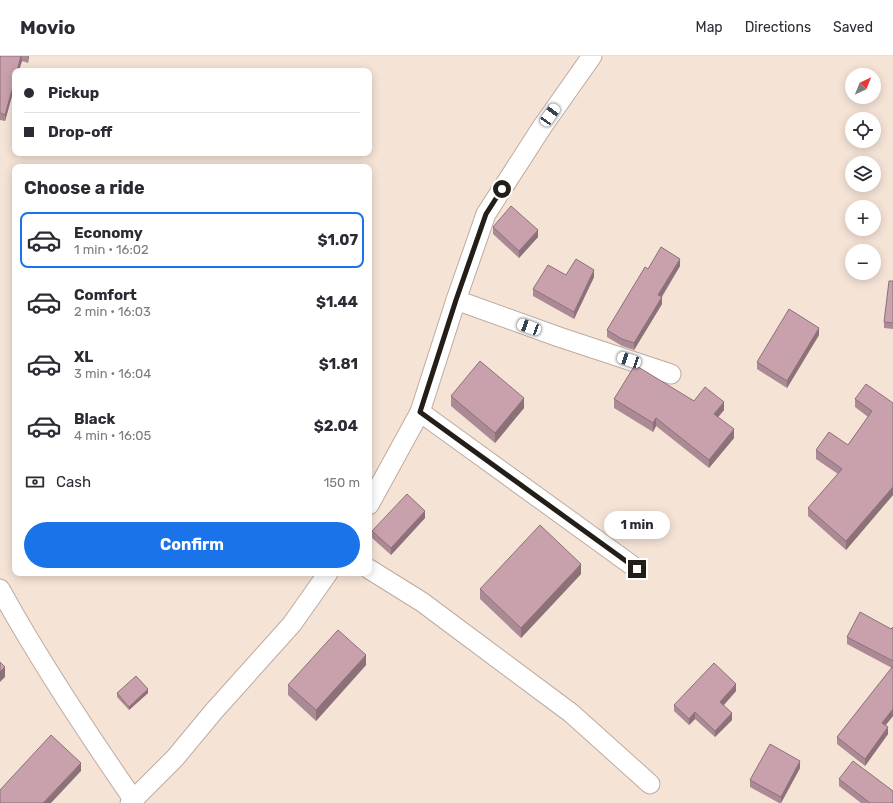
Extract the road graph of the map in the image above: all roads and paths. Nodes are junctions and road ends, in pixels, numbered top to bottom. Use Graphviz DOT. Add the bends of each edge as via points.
graph roads {
  1 [pos="592,56"];
  2 [pos="456,300"];
  3 [pos="671,374"];
  4 [pos="420,412"];
  5 [pos="372,500"];
  6 [pos="637,569"];
  7 [pos="372,571"];
  8 [pos="326,576"];
  9 [pos="0,589"];
  10 [pos="650,784"];
  11 [pos="131,801"];
  1 -- 2 [label="street" via="486,214"];
  2 -- 3 [label="street"];
  2 -- 4 [label="street"];
  4 -- 5 [label="street"];
  4 -- 6 [label="street"];
  7 -- 10 [label="street" via="422,602 571,713"];
  8 -- 11 [label="street" via="292,624 175,758"];
  9 -- 11 [label="street" via="40,659"];
}
